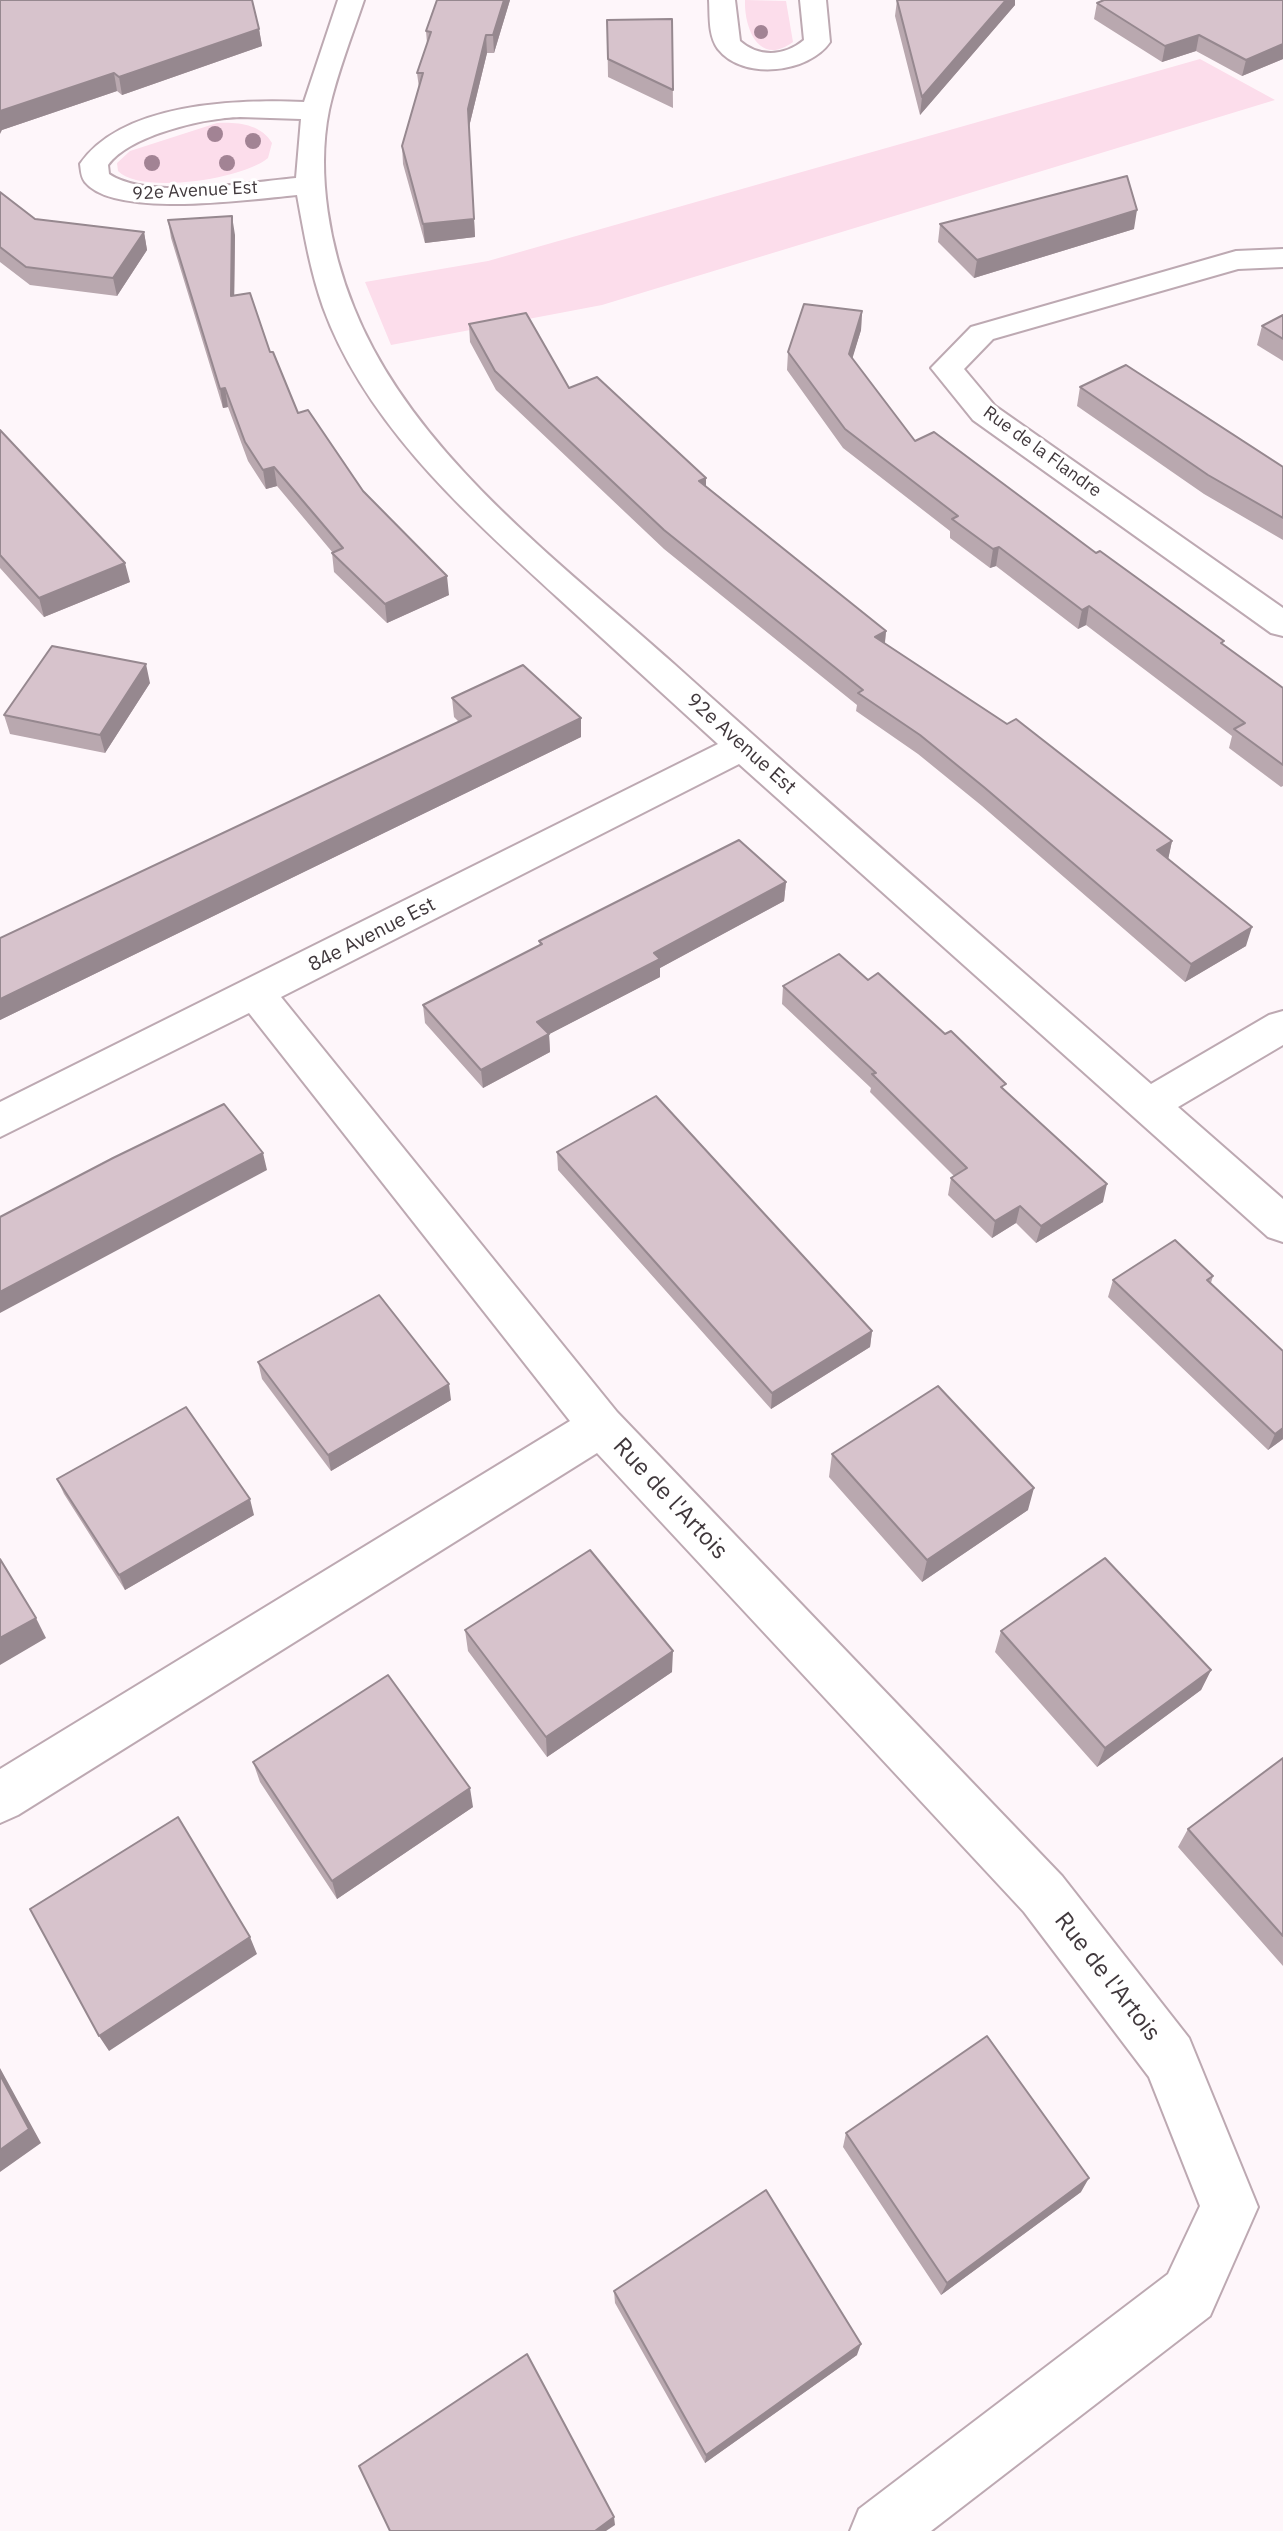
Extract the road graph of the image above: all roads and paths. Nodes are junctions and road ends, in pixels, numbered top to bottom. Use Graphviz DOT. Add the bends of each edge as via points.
graph roads {
  1 [pos="351,0"];
  2 [pos="722,0"];
  3 [pos="813,0"];
  4 [pos="315,111"];
  5 [pos="310,185"];
  6 [pos="1283,258"];
  7 [pos="1283,625"];
  8 [pos="743,747"];
  9 [pos="256,994"];
  10 [pos="1283,1026"];
  11 [pos="1148,1105"];
  12 [pos="0,1121"];
  13 [pos="1283,1225"];
  14 [pos="601,1426"];
  15 [pos="0,1798"];
  16 [pos="881,2531"];
  1 -- 4 [label="street, 92e Avenue Est"];
  2 -- 3 [label="street" via="732,48 753,57 785,60 803,55 817,42"];
  4 -- 5 [label="street, 92e Avenue Est"];
  4 -- 5 [label="street, 92e Avenue Est" via="206,113 119,140 101,152 93,166 104,187 139,196"];
  5 -- 8 [label="street, 92e Avenue Est" via="339,309 372,375 407,427 498,524"];
  6 -- 7 [label="street, Rue de la Flandre" via="1236,260 982,333 947,368 984,413"];
  8 -- 9 [label="street, 84e Avenue Est"];
  8 -- 11 [label="street, 92e Avenue Est"];
  9 -- 12 [label="street, 84e Avenue Est"];
  9 -- 14 [label="street, Rue de l'Artois"];
  10 -- 11 [label="street"];
  11 -- 13 [label="street, 92e Avenue Est"];
  14 -- 15 [label="street, Rue de l'Artois"];
  14 -- 16 [label="street, Rue de l'Artois" via="1043,1894 1169,2058 1229,2207 1189,2295"];
}
